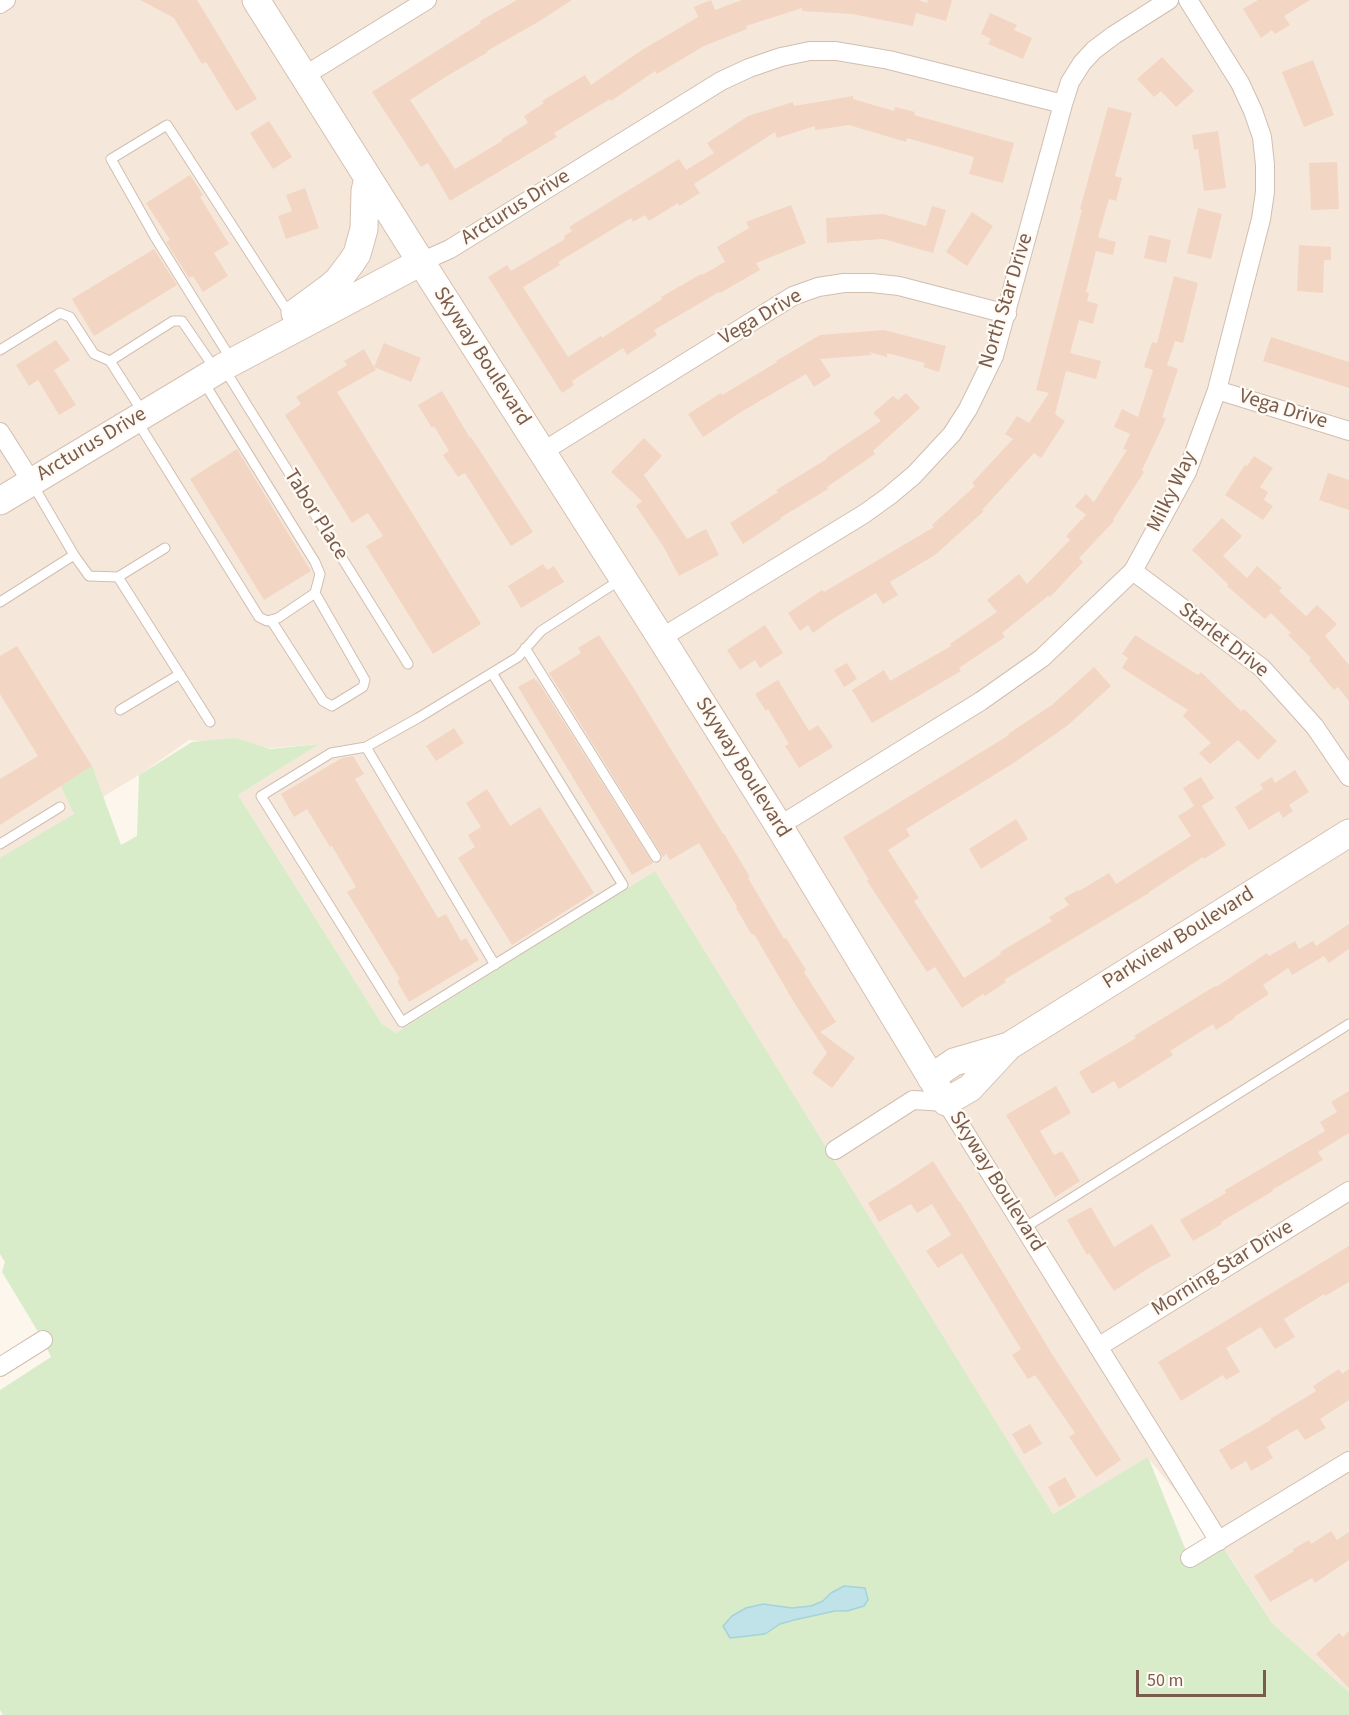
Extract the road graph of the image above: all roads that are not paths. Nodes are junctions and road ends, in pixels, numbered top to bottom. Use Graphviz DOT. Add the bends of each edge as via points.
graph roads {
  1 [pos="6,0"];
  2 [pos="256,0"];
  3 [pos="427,0"];
  4 [pos="1169,0"];
  5 [pos="1188,0"];
  6 [pos="0,4"];
  7 [pos="304,76"];
  8 [pos="1063,104"];
  9 [pos="368,178"];
  10 [pos="421,262"];
  11 [pos="1007,314"];
  12 [pos="294,322"];
  13 [pos="0,350"];
  14 [pos="110,361"];
  15 [pos="218,370"];
  16 [pos="1217,390"];
  17 [pos="140,416"];
  18 [pos="1349,431"];
  19 [pos="0,432"];
  20 [pos="542,452"];
  21 [pos="32,481"];
  22 [pos="0,501"];
  23 [pos="165,548"];
  24 [pos="74,555"];
  25 [pos="1132,571"];
  26 [pos="118,576"];
  27 [pos="622,578"];
  28 [pos="315,593"];
  29 [pos="0,602"];
  30 [pos="271,620"];
  31 [pos="661,638"];
  32 [pos="525,648"];
  33 [pos="408,664"];
  34 [pos="492,673"];
  35 [pos="180,674"];
  36 [pos="120,710"];
  37 [pos="210,722"];
  38 [pos="366,747"];
  39 [pos="1349,777"];
  40 [pos="60,807"];
  41 [pos="778,826"];
  42 [pos="1349,833"];
  43 [pos="0,844"];
  44 [pos="656,857"];
  45 [pos="495,965"];
  46 [pos="1349,1024"];
  47 [pos="1009,1046"];
  48 [pos="931,1078"];
  49 [pos="946,1102"];
  50 [pos="834,1150"];
  51 [pos="1349,1191"];
  52 [pos="1024,1228"];
  53 [pos="43,1340"];
  54 [pos="1098,1347"];
  55 [pos="0,1367"];
  56 [pos="1349,1461"];
  57 [pos="1219,1541"];
  58 [pos="1190,1558"];
  1 -- 6 [label="street"];
  2 -- 7 [label="street, Skyway Boulevard"];
  3 -- 7 [label="street"];
  4 -- 8 [label="street, North Star Drive" via="1094,50 1070,82"];
  5 -- 16 [label="street, Milky Way" via="1239,83 1262,137 1265,165 1261,219"];
  7 -- 9 [label="street, Skyway Boulevard"];
  8 -- 10 [label="street, Arcturus Drive" via="889,60 836,51 781,57 721,81 450,249"];
  8 -- 11 [label="street, North Star Drive"];
  9 -- 10 [label="street, Skyway Boulevard"];
  9 -- 12 [label="street" via="364,229 357,254 338,280"];
  10 -- 12 [label="street, Arcturus Drive"];
  10 -- 20 [label="street, Skyway Boulevard"];
  11 -- 20 [label="street, Vega Drive" via="899,286 844,283 818,287 793,296"];
  11 -- 31 [label="street, North Star Drive" via="994,356 968,409 952,434 914,475 864,514"];
  12 -- 15 [label="street, Arcturus Drive"];
  12 -- 15 [label="lane" via="167,124 111,159 155,237"];
  13 -- 14 [label="lane" via="60,314 70,317 94,354"];
  14 -- 15 [label="lane" via="173,321 182,321"];
  14 -- 17 [label="lane"];
  15 -- 17 [label="street, Arcturus Drive"];
  15 -- 28 [label="lane" via="315,562 320,574"];
  15 -- 33 [label="lane, Tabor Place"];
  16 -- 18 [label="street, Vega Drive"];
  16 -- 25 [label="street, Milky Way" via="1186,472"];
  17 -- 21 [label="street, Arcturus Drive"];
  17 -- 30 [label="lane" via="259,617"];
  19 -- 21 [label="street"];
  20 -- 27 [label="street, Skyway Boulevard"];
  21 -- 22 [label="street, Arcturus Drive"];
  21 -- 24 [label="lane"];
  23 -- 26 [label="lane"];
  24 -- 26 [label="lane" via="89,576"];
  24 -- 29 [label="lane"];
  25 -- 39 [label="street, Starlet Drive" via="1262,668 1315,727"];
  25 -- 41 [label="street, Milky Way" via="1042,658 981,701"];
  26 -- 35 [label="lane"];
  27 -- 31 [label="street, Skyway Boulevard"];
  27 -- 32 [label="lane" via="541,631"];
  28 -- 30 [label="lane"];
  28 -- 30 [label="lane" via="365,680 356,692 332,706 323,701"];
  31 -- 41 [label="street, Skyway Boulevard"];
  32 -- 34 [label="lane"];
  32 -- 44 [label="lane"];
  34 -- 38 [label="lane"];
  34 -- 45 [label="lane" via="623,885"];
  35 -- 36 [label="lane"];
  35 -- 37 [label="lane"];
  38 -- 45 [label="lane"];
  38 -- 45 [label="lane" via="331,753 261,796 402,1023"];
  40 -- 43 [label="lane"];
  41 -- 48 [label="street, Skyway Boulevard"];
  42 -- 47 [label="street, Parkview Boulevard"];
  46 -- 52 [label="lane"];
  47 -- 48 [label="street, Parkview Boulevard" via="954,1062"];
  47 -- 49 [label="street, Parkview Boulevard" via="970,1088"];
  48 -- 49 [label="street, Skyway Boulevard"];
  49 -- 50 [label="street" via="913,1100"];
  49 -- 52 [label="street, Skyway Boulevard"];
  51 -- 54 [label="street, Morning Star Drive"];
  52 -- 54 [label="street, Skyway Boulevard"];
  53 -- 55 [label="street"];
  54 -- 57 [label="street, Skyway Boulevard"];
  56 -- 57 [label="street"];
  57 -- 58 [label="street"];
}
